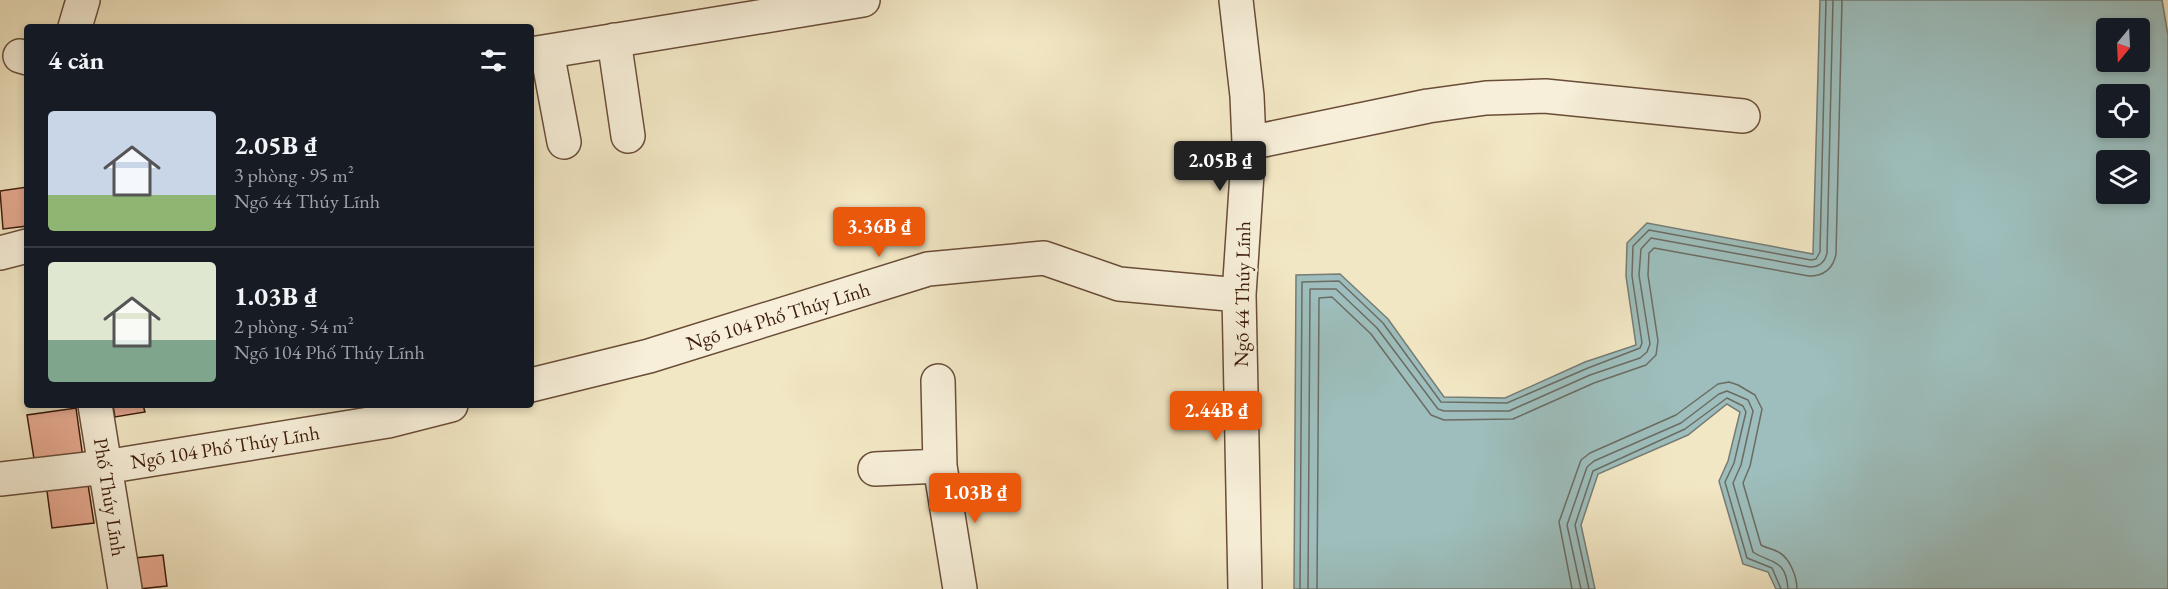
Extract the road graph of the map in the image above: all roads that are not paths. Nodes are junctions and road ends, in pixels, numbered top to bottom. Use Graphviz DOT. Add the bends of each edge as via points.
graph roads {
  1 [pos="83,0"];
  2 [pos="863,0"];
  3 [pos="1236,0"];
  4 [pos="76,24"];
  5 [pos="614,40"];
  6 [pos="539,53"];
  7 [pos="1743,116"];
  8 [pos="628,136"];
  9 [pos="564,142"];
  10 [pos="1249,143"];
  11 [pos="24,247"];
  12 [pos="0,253"];
  13 [pos="1239,295"];
  14 [pos="938,381"];
  15 [pos="534,384"];
  16 [pos="95,408"];
  17 [pos="439,408"];
  18 [pos="940,466"];
  19 [pos="105,467"];
  20 [pos="875,469"];
  21 [pos="0,479"];
  22 [pos="125,589"];
  23 [pos="960,589"];
  24 [pos="1245,589"];
  1 -- 4 [label="street"];
  2 -- 5 [label="street"];
  3 -- 10 [label="street, Ngõ 44 Thúy Lĩnh"];
  5 -- 6 [label="street"];
  5 -- 8 [label="street"];
  6 -- 9 [label="street"];
  7 -- 10 [label="street" via="1545,96 1486,98"];
  10 -- 13 [label="street, Ngõ 44 Thúy Lĩnh"];
  11 -- 12 [label="street"];
  13 -- 15 [label="street, Ngõ 104 Phố Thúy Lĩnh" via="1119,284 1044,258 928,269 649,356"];
  13 -- 24 [label="street, Ngõ 44 Thúy Lĩnh"];
  14 -- 18 [label="street"];
  16 -- 19 [label="street, Phố Thúy Lĩnh"];
  17 -- 19 [label="street, Ngõ 104 Phố Thúy Lĩnh" via="388,421"];
  18 -- 20 [label="street"];
  18 -- 23 [label="street"];
  19 -- 21 [label="street, Ngõ 104 Phố Thúy Lĩnh"];
  19 -- 22 [label="street, Phố Thúy Lĩnh"];
}
